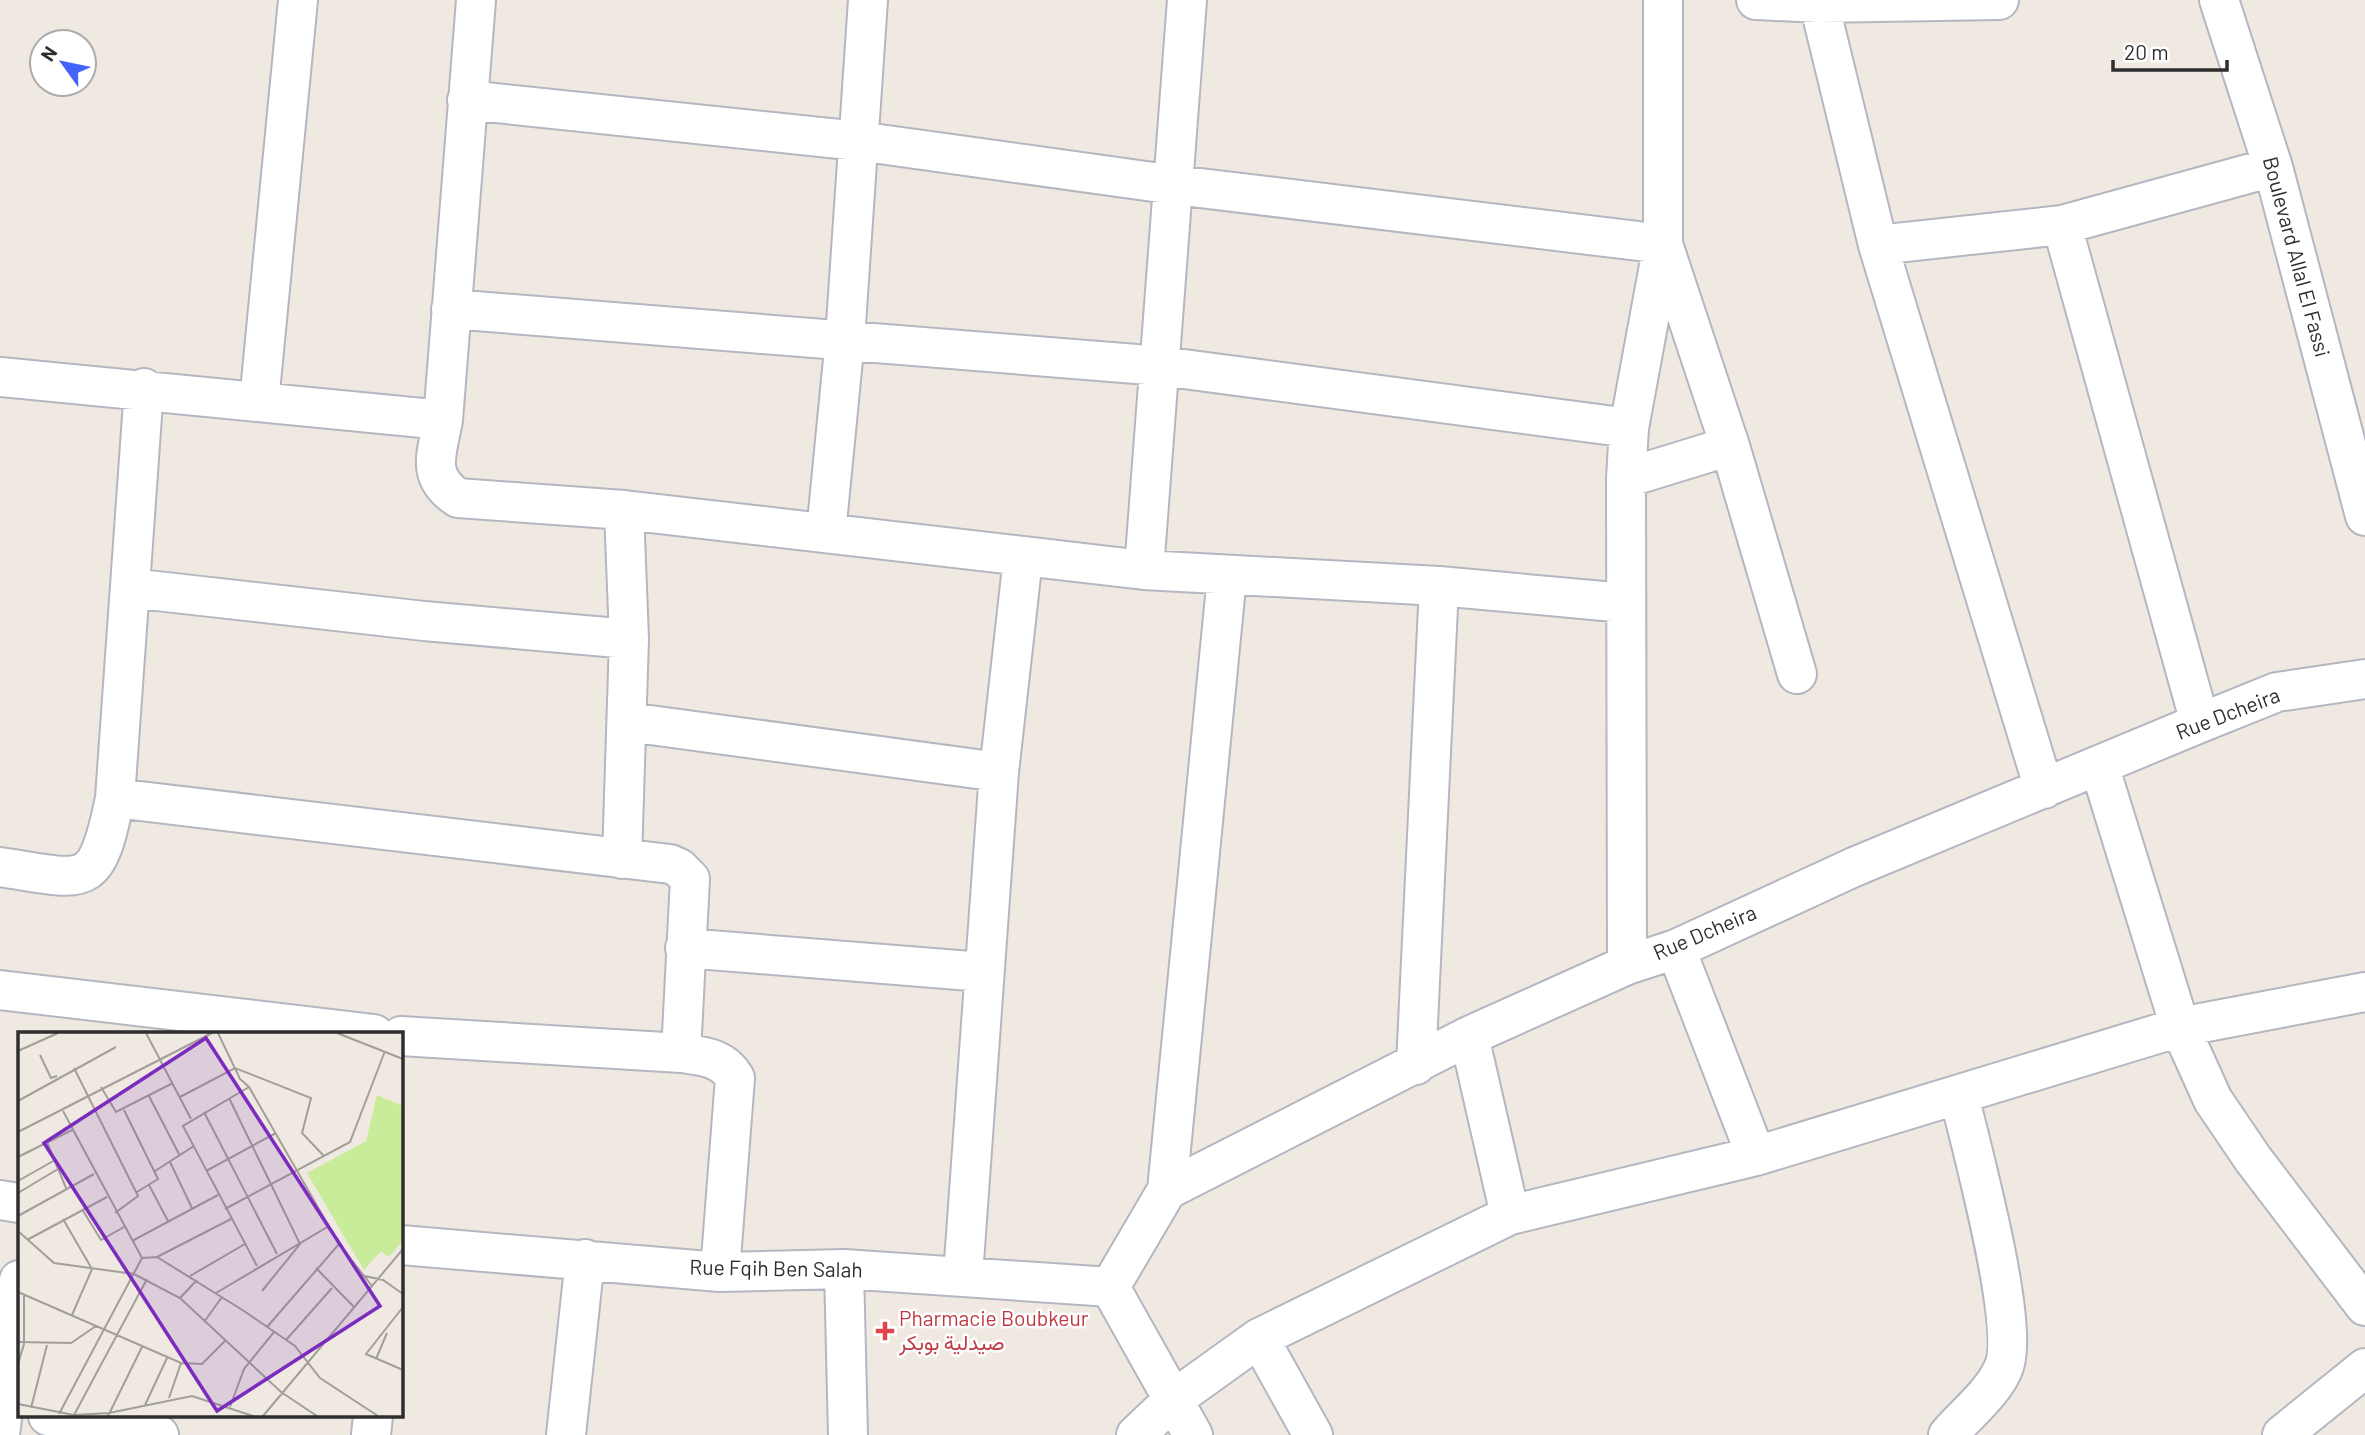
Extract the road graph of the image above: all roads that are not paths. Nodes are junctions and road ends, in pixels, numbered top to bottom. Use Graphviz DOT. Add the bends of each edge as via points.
graph roads {
  1 [pos="298,0"];
  2 [pos="476,0"];
  3 [pos="868,0"];
  4 [pos="1187,0"];
  5 [pos="1663,0"];
  6 [pos="1756,0"];
  7 [pos="1999,0"];
  8 [pos="2219,0"];
  9 [pos="1819,3"];
  10 [pos="467,100"];
  11 [pos="858,141"];
  12 [pos="2273,167"];
  13 [pos="1175,186"];
  14 [pos="2062,225"];
  15 [pos="1662,244"];
  16 [pos="1878,245"];
  17 [pos="451,309"];
  18 [pos="845,339"];
  19 [pos="1160,366"];
  20 [pos="0,377"];
  21 [pos="144,388"];
  22 [pos="259,402"];
  23 [pos="443,420"];
  24 [pos="1629,428"];
  25 [pos="1730,446"];
  26 [pos="1626,478"];
  27 [pos="624,510"];
  28 [pos="2365,516"];
  29 [pos="826,533"];
  30 [pos="1023,558"];
  31 [pos="1144,570"];
  32 [pos="1227,576"];
  33 [pos="1439,586"];
  34 [pos="130,588"];
  35 [pos="1625,603"];
  36 [pos="629,639"];
  37 [pos="1797,674"];
  38 [pos="2365,679"];
  39 [pos="628,722"];
  40 [pos="2200,723"];
  41 [pos="2099,765"];
  42 [pos="999,772"];
  43 [pos="2044,789"];
  44 [pos="115,798"];
  45 [pos="622,859"];
  46 [pos="0,867"];
  47 [pos="685,948"];
  48 [pos="1676,949"];
  49 [pos="1627,965"];
  50 [pos="983,972"];
  51 [pos="0,990"];
  52 [pos="2365,992"];
  53 [pos="2180,1027"];
  54 [pos="357,1032"];
  55 [pos="402,1036"];
  56 [pos="1469,1036"];
  57 [pos="681,1053"];
  58 [pos="1416,1065"];
  59 [pos="1959,1095"];
  60 [pos="1756,1156"];
  61 [pos="1167,1190"];
  62 [pos="0,1200"];
  63 [pos="18,1203"];
  64 [pos="1510,1214"];
  65 [pos="402,1245"];
  66 [pos="585,1259"];
  67 [pos="844,1269"];
  68 [pos="720,1272"];
  69 [pos="963,1276"];
  70 [pos="1110,1287"];
  71 [pos="18,1292"];
  72 [pos="2365,1306"];
  73 [pos="1259,1338"];
  74 [pos="2365,1368"];
  75 [pos="1174,1399"];
  76 [pos="7,1418"];
  77 [pos="59,1418"];
  78 [pos="150,1434"];
  79 [pos="566,1435"];
  80 [pos="848,1435"];
  81 [pos="1136,1435"];
  82 [pos="1193,1435"];
  83 [pos="1313,1435"];
  84 [pos="1948,1435"];
  85 [pos="2282,1435"];
  1 -- 22 [label="street"];
  2 -- 10 [label="street"];
  3 -- 11 [label="street"];
  4 -- 13 [label="street"];
  5 -- 15 [label="street"];
  6 -- 9 [label="street"];
  7 -- 9 [label="street"];
  8 -- 12 [label="street, Boulevard Allal El Fassi"];
  9 -- 16 [label="street"];
  10 -- 11 [label="street"];
  10 -- 17 [label="street"];
  11 -- 13 [label="street"];
  11 -- 18 [label="street"];
  12 -- 14 [label="street"];
  12 -- 28 [label="street, Boulevard Allal El Fassi"];
  13 -- 15 [label="street"];
  13 -- 19 [label="street"];
  14 -- 16 [label="street"];
  14 -- 40 [label="street"];
  15 -- 24 [label="street"];
  15 -- 25 [label="street"];
  16 -- 43 [label="street"];
  17 -- 18 [label="street"];
  17 -- 23 [label="street"];
  18 -- 19 [label="street"];
  18 -- 29 [label="street"];
  19 -- 24 [label="street"];
  19 -- 31 [label="street"];
  20 -- 21 [label="street"];
  21 -- 22 [label="street"];
  21 -- 34 [label="street"];
  22 -- 23 [label="street"];
  23 -- 27 [label="street" via="435,469 442,487 458,498"];
  24 -- 26 [label="street"];
  25 -- 26 [label="street"];
  25 -- 37 [label="street"];
  26 -- 35 [label="street"];
  27 -- 29 [label="street"];
  27 -- 36 [label="street"];
  29 -- 30 [label="street"];
  30 -- 31 [label="street"];
  30 -- 42 [label="street"];
  31 -- 32 [label="street"];
  32 -- 33 [label="street"];
  32 -- 61 [label="street"];
  33 -- 35 [label="street"];
  33 -- 58 [label="street"];
  34 -- 36 [label="street"];
  34 -- 44 [label="street"];
  35 -- 49 [label="street"];
  36 -- 39 [label="street"];
  38 -- 40 [label="street, Rue Dcheira" via="2277,692"];
  39 -- 42 [label="street"];
  39 -- 45 [label="street"];
  40 -- 41 [label="street, Rue Dcheira"];
  41 -- 43 [label="street, Rue Dcheira"];
  41 -- 53 [label="street"];
  42 -- 50 [label="street"];
  43 -- 48 [label="street, Rue Dcheira" via="1854,867"];
  44 -- 45 [label="street"];
  44 -- 46 [label="street" via="100,857 90,870 72,878"];
  45 -- 47 [label="street" via="670,864 687,874"];
  47 -- 50 [label="street"];
  47 -- 57 [label="street"];
  48 -- 49 [label="street, Rue Dcheira"];
  48 -- 60 [label="street"];
  49 -- 56 [label="street, Rue Dcheira"];
  50 -- 69 [label="street"];
  51 -- 54 [label="street"];
  52 -- 53 [label="street"];
  53 -- 59 [label="street"];
  53 -- 72 [label="street" via="2213,1100"];
  55 -- 57 [label="street"];
  56 -- 58 [label="street, Rue Dcheira"];
  56 -- 64 [label="street"];
  57 -- 68 [label="street" via="720,1062 735,1078"];
  58 -- 61 [label="street, Rue Dcheira"];
  59 -- 60 [label="street"];
  59 -- 84 [label="street" via="2010,1337 2004,1367 1994,1384"];
  60 -- 64 [label="street"];
  61 -- 70 [label="street"];
  62 -- 63 [label="street"];
  64 -- 73 [label="street"];
  65 -- 66 [label="street, Rue Fqih Ben Salah"];
  66 -- 68 [label="street, Rue Fqih Ben Salah"];
  66 -- 79 [label="street"];
  67 -- 68 [label="street, Rue Fqih Ben Salah"];
  67 -- 69 [label="street, Rue Fqih Ben Salah"];
  67 -- 80 [label="street"];
  69 -- 70 [label="street, Rue Fqih Ben Salah"];
  70 -- 75 [label="street"];
  71 -- 76 [label="street"];
  73 -- 75 [label="street"];
  73 -- 83 [label="street"];
  74 -- 85 [label="street"];
  75 -- 81 [label="street"];
  75 -- 82 [label="street"];
  77 -- 78 [label="street"];
}
